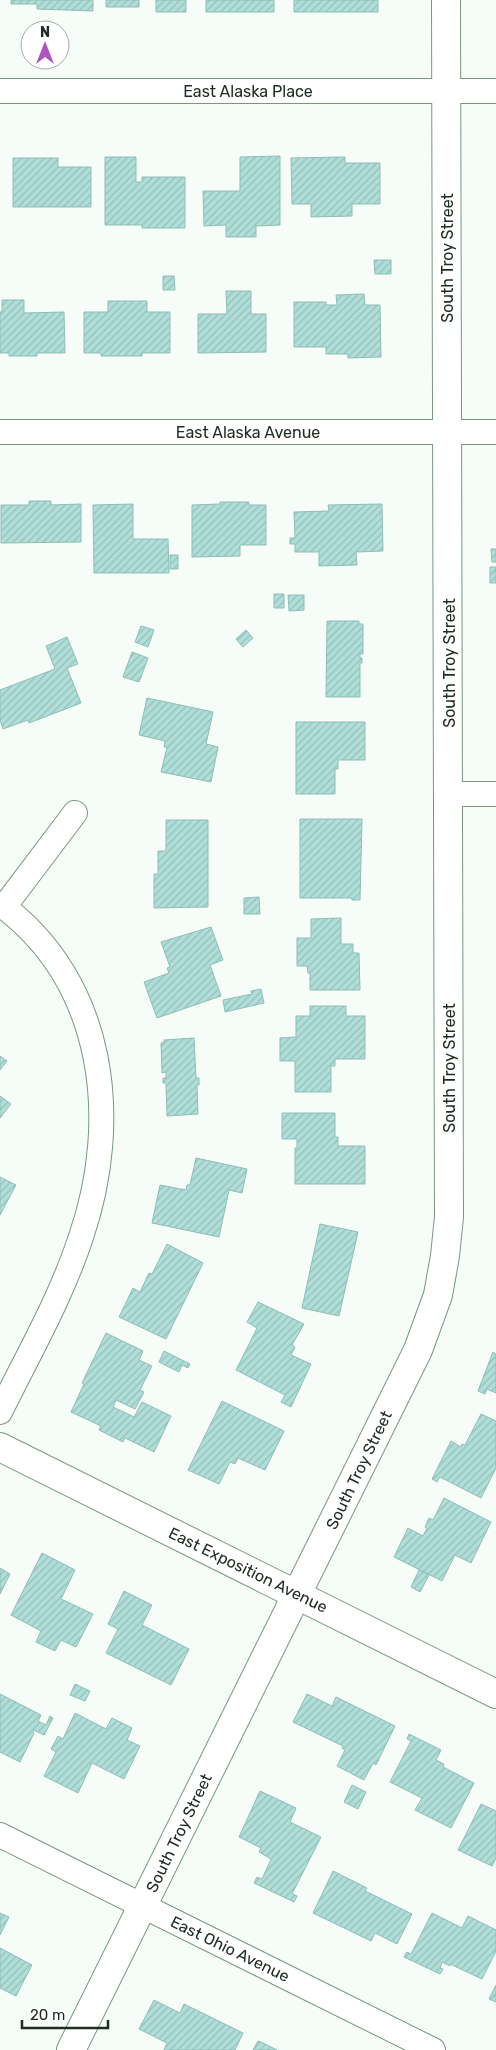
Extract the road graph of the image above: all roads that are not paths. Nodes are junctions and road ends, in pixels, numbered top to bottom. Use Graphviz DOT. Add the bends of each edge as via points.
graph roads {
  1 [pos="446,0"];
  2 [pos="0,91"];
  3 [pos="447,91"];
  4 [pos="496,91"];
  5 [pos="0,432"];
  6 [pos="447,432"];
  7 [pos="496,432"];
  8 [pos="449,794"];
  9 [pos="496,794"];
  10 [pos="75,813"];
  11 [pos="2,906"];
  12 [pos="0,1412"];
  13 [pos="0,1447"];
  14 [pos="297,1595"];
  15 [pos="496,1694"];
  16 [pos="0,1835"];
  17 [pos="143,1906"];
  18 [pos="71,2050"];
  19 [pos="433,2050"];
  1 -- 3 [label="street, South Troy Street"];
  2 -- 3 [label="street, East Alaska Place"];
  3 -- 4 [label="street, East Alaska Place"];
  3 -- 6 [label="street, South Troy Street"];
  5 -- 6 [label="street, East Alaska Avenue"];
  6 -- 7 [label="street, East Alaska Avenue"];
  6 -- 8 [label="street, South Troy Street"];
  8 -- 9 [label="street"];
  8 -- 14 [label="street, South Troy Street" via="449,1217 438,1295 418,1350"];
  10 -- 11 [label="street"];
  11 -- 12 [label="street" via="46,948 68,980 85,1016 101,1092 100,1147 82,1236 66,1278"];
  13 -- 14 [label="street, East Exposition Avenue"];
  14 -- 15 [label="street, East Exposition Avenue"];
  14 -- 17 [label="street, South Troy Street"];
  16 -- 17 [label="street, East Ohio Avenue"];
  17 -- 18 [label="street, South Troy Street"];
  17 -- 19 [label="street, East Ohio Avenue"];
}
